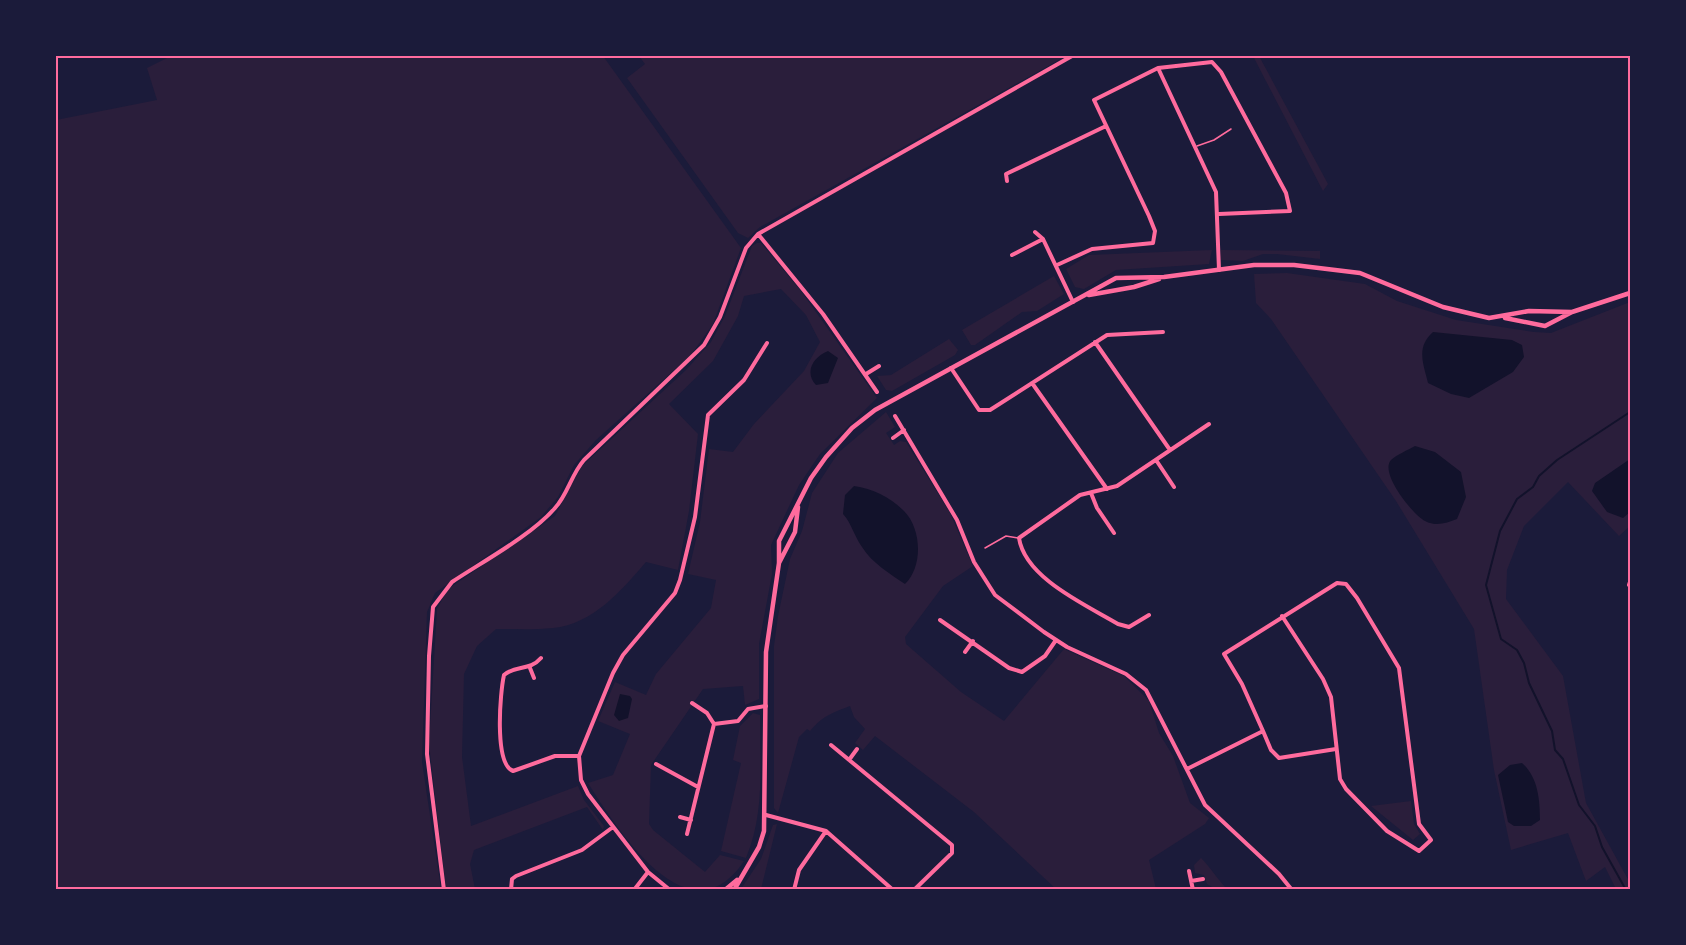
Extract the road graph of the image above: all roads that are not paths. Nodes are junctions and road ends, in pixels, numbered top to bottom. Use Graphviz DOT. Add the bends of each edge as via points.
graph roads {
  1 [pos="1071,56"];
  2 [pos="1158,68"];
  3 [pos="1106,126"];
  4 [pos="1231,129"];
  5 [pos="1194,146"];
  6 [pos="1006,181"];
  7 [pos="1219,214"];
  8 [pos="1035,232"];
  9 [pos="758,234"];
  10 [pos="1043,239"];
  11 [pos="1012,255"];
  12 [pos="1057,265"];
  13 [pos="1219,270"];
  14 [pos="1164,277"];
  15 [pos="1630,293"];
  16 [pos="1083,297"];
  17 [pos="1073,302"];
  18 [pos="1572,312"];
  19 [pos="1502,317"];
  20 [pos="1163,332"];
  21 [pos="1095,342"];
  22 [pos="767,343"];
  23 [pos="879,366"];
  24 [pos="951,367"];
  25 [pos="866,374"];
  26 [pos="1032,383"];
  27 [pos="878,392"];
  28 [pos="895,416"];
  29 [pos="1209,424"];
  30 [pos="904,430"];
  31 [pos="893,438"];
  32 [pos="1170,450"];
  33 [pos="1156,460"];
  34 [pos="1174,487"];
  35 [pos="1107,489"];
  36 [pos="1091,493"];
  37 [pos="798,504"];
  38 [pos="1114,532"];
  39 [pos="1019,538"];
  40 [pos="985,548"];
  41 [pos="779,563"];
  42 [pos="1149,615"];
  43 [pos="1282,616"];
  44 [pos="940,620"];
  45 [pos="1056,640"];
  46 [pos="973,641"];
  47 [pos="964,652"];
  48 [pos="541,658"];
  49 [pos="530,668"];
  50 [pos="534,678"];
  51 [pos="692,703"];
  52 [pos="766,706"];
  53 [pos="714,723"];
  54 [pos="1263,730"];
  55 [pos="831,745"];
  56 [pos="1336,749"];
  57 [pos="857,750"];
  58 [pos="579,756"];
  59 [pos="849,760"];
  60 [pos="656,764"];
  61 [pos="1187,769"];
  62 [pos="698,787"];
  63 [pos="766,815"];
  64 [pos="680,817"];
  65 [pos="691,820"];
  66 [pos="613,827"];
  67 [pos="826,831"];
  68 [pos="687,834"];
  69 [pos="1189,871"];
  70 [pos="648,872"];
  71 [pos="739,878"];
  72 [pos="1203,879"];
  73 [pos="1191,881"];
  74 [pos="444,890"];
  75 [pos="511,890"];
  76 [pos="634,890"];
  77 [pos="670,890"];
  78 [pos="725,890"];
  79 [pos="734,890"];
  80 [pos="794,890"];
  81 [pos="893,890"];
  82 [pos="914,890"];
  83 [pos="1193,890"];
  84 [pos="1292,890"];
  1 -- 9 [label="street"];
  2 -- 3 [label="street" via="1094,100"];
  2 -- 5 [label="street"];
  2 -- 7 [label="street" via="1212,62 1286,193 1290,211"];
  3 -- 6 [label="street" via="1006,174"];
  3 -- 12 [label="street" via="1149,216 1155,231 1153,243 1092,249"];
  4 -- 5 [label="lane"];
  5 -- 7 [label="street" via="1216,192"];
  7 -- 13 [label="street"];
  8 -- 10 [label="street"];
  9 -- 25 [label="street"];
  9 -- 74 [label="street" via="746,248 712,334 694,356 584,460 563,498 544,520 447,587 433,607 427,754"];
  10 -- 11 [label="street"];
  10 -- 12 [label="street"];
  12 -- 17 [label="street"];
  13 -- 14 [label="street"];
  13 -- 19 [label="street" via="1273,264 1360,273 1443,308"];
  14 -- 16 [label="street"];
  14 -- 16 [label="street" via="1116,278"];
  15 -- 18 [label="street"];
  16 -- 17 [label="street"];
  17 -- 24 [label="street"];
  18 -- 19 [label="street" via="1529,311"];
  18 -- 19 [label="street" via="1545,326"];
  20 -- 21 [label="street" via="1107,335"];
  21 -- 26 [label="street"];
  21 -- 32 [label="street"];
  22 -- 58 [label="street" via="744,380 708,415 695,517 680,580 675,593 623,655"];
  23 -- 25 [label="street"];
  24 -- 26 [label="street" via="982,411 990,410"];
  24 -- 37 [label="street" via="886,403 852,428 826,457"];
  25 -- 27 [label="street"];
  26 -- 35 [label="street"];
  28 -- 30 [label="street"];
  29 -- 32 [label="street"];
  30 -- 31 [label="street"];
  30 -- 45 [label="street" via="957,520 974,562 994,595"];
  32 -- 33 [label="street"];
  33 -- 34 [label="street"];
  33 -- 35 [label="street"];
  35 -- 36 [label="street"];
  36 -- 38 [label="street"];
  36 -- 39 [label="street" via="1080,495"];
  37 -- 41 [label="street" via="795,532"];
  37 -- 41 [label="street" via="779,541"];
  39 -- 40 [label="lane" via="1006,536"];
  39 -- 42 [label="street" via="1044,580 1118,624 1129,627"];
  41 -- 52 [label="street" via="766,652"];
  43 -- 54 [label="street" via="1224,654"];
  43 -- 56 [label="street" via="1331,697"];
  43 -- 56 [label="street" via="1337,583 1350,587 1399,668 1419,824 1431,840 1419,851 1387,831 1346,789 1340,778"];
  44 -- 46 [label="street"];
  45 -- 46 [label="street" via="1045,656 1022,672 1009,668"];
  45 -- 61 [label="street" via="1126,674 1146,690"];
  46 -- 47 [label="street"];
  48 -- 49 [label="street"];
  49 -- 50 [label="street"];
  49 -- 58 [label="street" via="511,670 503,680 500,746 505,767 513,771 555,756"];
  51 -- 53 [label="street"];
  52 -- 53 [label="street" via="748,708 738,721"];
  52 -- 63 [label="street"];
  53 -- 62 [label="street"];
  54 -- 56 [label="street" via="1279,758"];
  54 -- 61 [label="street"];
  55 -- 59 [label="street"];
  57 -- 59 [label="street"];
  58 -- 66 [label="street" via="581,780"];
  59 -- 82 [label="street" via="952,845 952,853"];
  60 -- 62 [label="street"];
  61 -- 84 [label="street" via="1205,805"];
  62 -- 65 [label="street"];
  63 -- 67 [label="street"];
  63 -- 71 [label="street" via="759,847"];
  64 -- 65 [label="street"];
  65 -- 68 [label="street"];
  66 -- 70 [label="street"];
  66 -- 75 [label="street" via="582,850 516,876"];
  67 -- 80 [label="street" via="799,870"];
  67 -- 81 [label="street"];
  69 -- 73 [label="street"];
  70 -- 76 [label="street"];
  70 -- 77 [label="street"];
  71 -- 78 [label="street"];
  71 -- 79 [label="street"];
  72 -- 73 [label="street"];
  73 -- 83 [label="street"];
}
